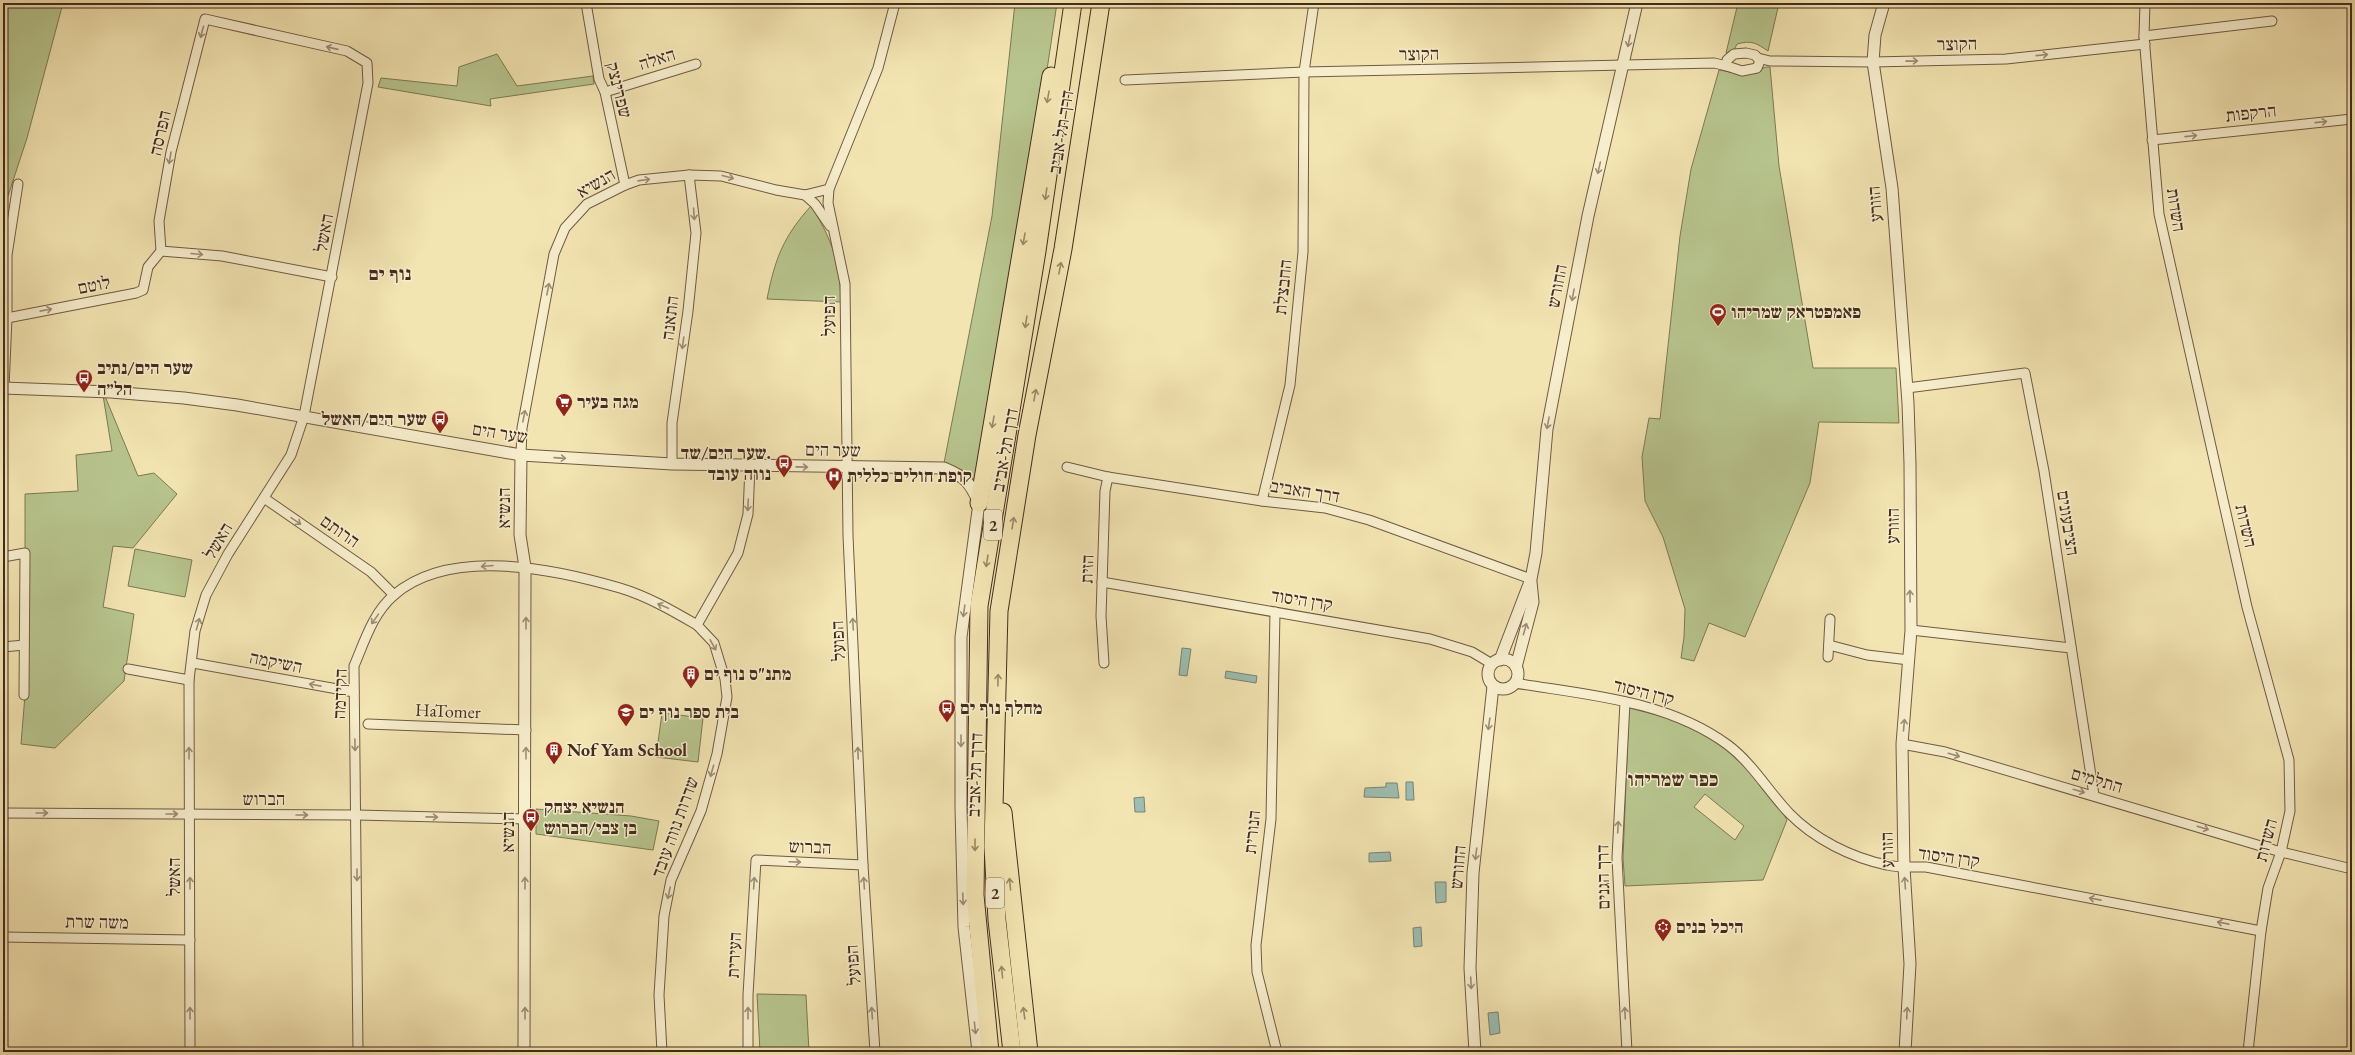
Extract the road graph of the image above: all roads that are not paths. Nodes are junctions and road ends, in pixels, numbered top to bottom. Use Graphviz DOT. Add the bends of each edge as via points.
graph roads {
  1 [pos="586,3"];
  2 [pos="895,3"];
  3 [pos="1064,3"];
  4 [pos="1073,3"];
  5 [pos="1101,3"];
  6 [pos="1314,3"];
  7 [pos="1637,3"];
  8 [pos="1884,3"];
  9 [pos="2145,3"];
  10 [pos="2272,21"];
  11 [pos="2144,40"];
  12 [pos="1759,61"];
  13 [pos="1873,62"];
  14 [pos="367,63"];
  15 [pos="1727,63"];
  16 [pos="696,64"];
  17 [pos="1624,65"];
  18 [pos="1304,72"];
  19 [pos="1126,80"];
  20 [pos="605,92"];
  21 [pos="2352,119"];
  22 [pos="2152,140"];
  23 [pos="689,175"];
  24 [pos="18,184"];
  25 [pos="625,185"];
  26 [pos="829,189"];
  27 [pos="805,195"];
  28 [pos="832,229"];
  29 [pos="161,251"];
  30 [pos="5,255"];
  31 [pos="332,277"];
  32 [pos="7,318"];
  33 [pos="4,388"];
  34 [pos="1907,388"];
  35 [pos="304,416"];
  36 [pos="522,455"];
  37 [pos="672,464"];
  38 [pos="750,466"];
  39 [pos="846,467"];
  40 [pos="1067,467"];
  41 [pos="1108,477"];
  42 [pos="264,498"];
  43 [pos="1262,501"];
  44 [pos="979,503"];
  45 [pos="3,557"];
  46 [pos="526,567"];
  47 [pos="1530,579"];
  48 [pos="1102,582"];
  49 [pos="394,595"];
  50 [pos="1275,612"];
  51 [pos="1830,619"];
  52 [pos="697,625"];
  53 [pos="1910,630"];
  54 [pos="24,645"];
  55 [pos="1829,645"];
  56 [pos="3,647"];
  57 [pos="2071,648"];
  58 [pos="1828,657"];
  59 [pos="1909,660"];
  60 [pos="192,662"];
  61 [pos="1496,662"];
  62 [pos="1104,663"];
  63 [pos="1516,667"];
  64 [pos="128,670"];
  65 [pos="189,680"];
  66 [pos="1515,683"];
  67 [pos="1493,686"];
  68 [pos="354,692"];
  69 [pos="24,695"];
  70 [pos="1625,702"];
  71 [pos="368,724"];
  72 [pos="526,730"];
  73 [pos="997,733"];
  74 [pos="1902,744"];
  75 [pos="2094,795"];
  76 [pos="3,813"];
  77 [pos="189,814"];
  78 [pos="357,815"];
  79 [pos="526,819"];
  80 [pos="2281,852"];
  81 [pos="756,860"];
  82 [pos="862,865"];
  83 [pos="1904,867"];
  84 [pos="2352,869"];
  85 [pos="2261,931"];
  86 [pos="3,937"];
  87 [pos="190,940"];
  88 [pos="190,1052"];
  89 [pos="358,1052"];
  90 [pos="524,1052"];
  91 [pos="662,1052"];
  92 [pos="748,1052"];
  93 [pos="875,1052"];
  94 [pos="978,1052"];
  95 [pos="990,1052"];
  96 [pos="1012,1052"];
  97 [pos="1029,1052"];
  98 [pos="1276,1052"];
  99 [pos="1475,1052"];
  100 [pos="1626,1052"];
  101 [pos="1905,1052"];
  102 [pos="2248,1052"];
  1 -- 20 [label="street, שפרינצק" via="599,79"];
  2 -- 26 [label="street, הפועל" via="878,68"];
  3 -- 44 [label="highway, one-way"];
  4 -- 95 [label="highway, דרך תל-אביב / 2, one-way" via="1037,251 979,606 975,895"];
  73 -- 5 [label="highway, דרך תל-אביב / 2, one-way" via="999,611 1027,435 1063,249"];
  6 -- 18 [label="street, החבצלת"];
  7 -- 17 [label="street, החורש, one-way"];
  8 -- 13 [label="street, הזורע" via="1875,34"];
  9 -- 11 [label="street, השדות"];
  10 -- 11 [label="street, הקוצר"];
  13 -- 11 [label="street, הקוצר, one-way" via="2006,59"];
  11 -- 22 [label="street, השדות"];
  12 -- 13 [label="street, הקוצר"];
  12 -- 15 [label="street, הקוצר" via="1748,71 1736,70"];
  12 -- 15 [label="street, הקוצר" via="1751,54 1740,53 1734,54"];
  13 -- 34 [label="street, הזורע" via="1892,188"];
  14 -- 29 [label="street, הפרסה, one-way" via="346,51 205,19 171,152 159,221"];
  14 -- 31 [label="street, האשל" via="368,83"];
  15 -- 17 [label="street, הקוצר"];
  16 -- 20 [label="street, האלה"];
  17 -- 18 [label="street, הקוצר"];
  17 -- 47 [label="street, החורש, one-way" via="1588,216 1547,428 1536,553"];
  18 -- 19 [label="street, הקוצר"];
  18 -- 43 [label="street, החבצלת" via="1303,252 1290,385"];
  20 -- 25 [label="street, שפרינצק"];
  22 -- 21 [label="street, הרקפות, one-way"];
  22 -- 80 [label="street, השדות" via="2159,214 2247,606 2289,760 2290,810"];
  25 -- 23 [label="street, הנשיא, one-way" via="639,180"];
  23 -- 27 [label="street, הנשיא, one-way" via="721,176"];
  23 -- 37 [label="street, התאנה, one-way" via="696,233 672,423"];
  24 -- 30 [label="street"];
  36 -- 25 [label="street, הנשיא, one-way" via="522,428 554,254 565,228 587,204"];
  26 -- 27 [label="street"];
  26 -- 28 [label="street, הפועל" via="828,203"];
  27 -- 28 [label="street, הפועל" via="815,204"];
  28 -- 39 [label="street, הפועל" via="845,284"];
  29 -- 31 [label="street, one-way" via="222,256"];
  32 -- 29 [label="street, לוטם, one-way" via="143,290 148,267"];
  30 -- 32 [label="street"];
  31 -- 35 [label="street, האשל"];
  32 -- 33 [label="street"];
  33 -- 35 [label="street, שער הים" via="184,398"];
  53 -- 34 [label="street, הזורע, one-way" via="1910,464"];
  34 -- 57 [label="street, הציבעונים" via="2025,373 2044,471"];
  35 -- 36 [label="street, שער הים"];
  35 -- 42 [label="street, האשל" via="291,455"];
  36 -- 37 [label="street, שער הים, one-way"];
  36 -- 46 [label="street, הנשיא" via="520,535"];
  37 -- 38 [label="street, שער הים"];
  38 -- 39 [label="street, שער הים, one-way"];
  38 -- 52 [label="street, one-way" via="748,514 738,553"];
  39 -- 44 [label="street, שער הים" via="944,468 961,475 972,486"];
  82 -- 39 [label="street, הפועל, one-way"];
  40 -- 41 [label="street, דרך האביב"];
  41 -- 43 [label="street, דרך האביב"];
  41 -- 48 [label="street, הזית" via="1105,491"];
  42 -- 49 [label="street, הרותם, one-way" via="371,572"];
  60 -- 42 [label="street, האשל, one-way" via="196,631 206,595 228,554"];
  43 -- 47 [label="street, דרך האביב" via="1325,508 1369,520"];
  44 -- 94 [label="street, one-way" via="961,637 964,927"];
  45 -- 54 [label="street" via="25,553"];
  46 -- 49 [label="street, הקידמה, one-way" via="496,565 464,568 423,577"];
  52 -- 46 [label="street, הקידמה, one-way" via="672,610 621,588"];
  72 -- 46 [label="street, הנשיא, one-way"];
  47 -- 61 [label="street, החורש"];
  63 -- 47 [label="street, החורש, one-way" via="1533,602"];
  48 -- 50 [label="street, קרן היסוד"];
  48 -- 62 [label="street, הזית"];
  49 -- 68 [label="street, הקידמה, one-way" via="372,622 354,666"];
  50 -- 61 [label="street, קרן היסוד" via="1430,639"];
  50 -- 98 [label="street, הנורית" via="1271,819 1256,945 1257,972"];
  51 -- 55 [label="street"];
  52 -- 91 [label="street, שדרות נווה עובד, one-way" via="714,644 725,679 727,697 717,754 701,811 672,880 664,916 659,995"];
  53 -- 57 [label="street"];
  53 -- 59 [label="street, הזורע"];
  54 -- 56 [label="street"];
  54 -- 69 [label="street"];
  55 -- 58 [label="street"];
  55 -- 59 [label="street" via="1867,655"];
  57 -- 75 [label="street, הציבעונים"];
  74 -- 59 [label="street, הזורע, one-way"];
  60 -- 65 [label="street, האשל"];
  68 -- 60 [label="street, השיקמה, one-way"];
  61 -- 63 [label="street" via="1509,661"];
  61 -- 67 [label="street" via="1488,673"];
  63 -- 66 [label="street" via="1518,674"];
  64 -- 65 [label="street"];
  77 -- 65 [label="street, האשל, one-way"];
  66 -- 67 [label="street" via="1505,689"];
  66 -- 70 [label="street, קרן היסוד"];
  67 -- 99 [label="street, החורש, one-way" via="1473,873 1470,968"];
  68 -- 78 [label="street, הקידמה, one-way"];
  70 -- 83 [label="street, קרן היסוד" via="1669,712 1728,745 1762,777 1789,813 1818,836 1854,855 1887,865"];
  100 -- 70 [label="street, דרך הגנים, one-way" via="1617,858"];
  71 -- 72 [label="street, HaTomer"];
  79 -- 72 [label="street, הנשיא, one-way"];
  96 -- 73 [label="highway, דרך תל-אביב / 2, one-way" via="997,920 993,847"];
  97 -- 73 [label="highway, one-way"];
  74 -- 75 [label="street, התלמים, one-way" via="1945,752"];
  74 -- 83 [label="street, הזורע"];
  75 -- 80 [label="street, התלמים, one-way"];
  76 -- 77 [label="street, הברוש, one-way"];
  77 -- 78 [label="street, הברוש, one-way"];
  87 -- 77 [label="street, האשל, one-way"];
  78 -- 79 [label="street, הברוש, one-way"];
  78 -- 89 [label="street, הקידמה, one-way"];
  90 -- 79 [label="street, הנשיא, one-way"];
  80 -- 84 [label="street, התלמים"];
  80 -- 85 [label="street, השדות" via="2268,888"];
  81 -- 82 [label="street, הברוש, one-way"];
  92 -- 81 [label="street, העירית, one-way" via="748,995"];
  93 -- 82 [label="street, הפועל, one-way"];
  85 -- 83 [label="street, קרן היסוד, one-way" via="1926,867"];
  101 -- 83 [label="street, הזורע, one-way" via="1910,964"];
  85 -- 102 [label="street, השדות"];
  86 -- 87 [label="street, משה שרת"];
  88 -- 87 [label="street, האשל, one-way"];
}
